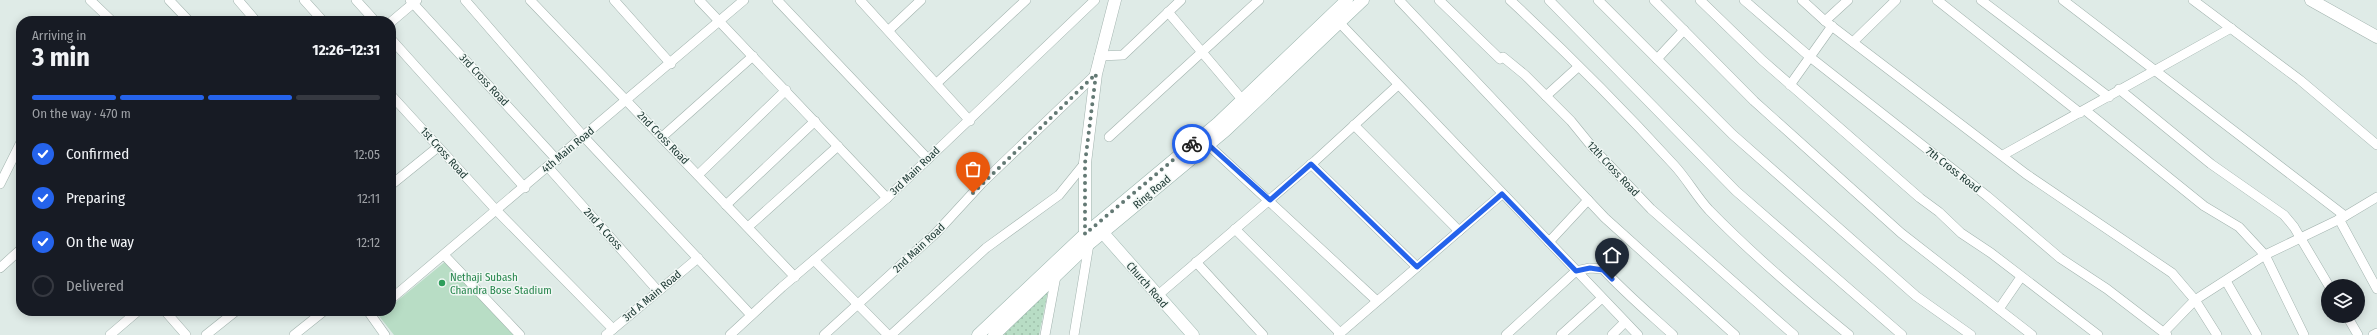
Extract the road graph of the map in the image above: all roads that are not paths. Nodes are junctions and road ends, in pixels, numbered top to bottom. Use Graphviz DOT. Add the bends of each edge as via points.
graph roads {
  1 [pos="91,0"];
  2 [pos="169,0"];
  3 [pos="238,0"];
  4 [pos="304,0"];
  5 [pos="356,0"];
  6 [pos="465,0"];
  7 [pos="530,0"];
  8 [pos="614,0"];
  9 [pos="699,0"];
  10 [pos="744,0"];
  11 [pos="777,0"];
  12 [pos="860,0"];
  13 [pos="921,0"];
  14 [pos="1026,0"];
  15 [pos="1095,0"];
  16 [pos="1115,0"];
  17 [pos="1181,0"];
  18 [pos="1259,0"];
  19 [pos="1347,0"];
  20 [pos="1363,0"];
  21 [pos="1399,0"];
  22 [pos="1439,0"];
  23 [pos="1510,0"];
  24 [pos="1549,0"];
  25 [pos="1598,0"];
  26 [pos="1654,0"];
  27 [pos="1700,0"];
  28 [pos="1744,0"];
  29 [pos="1802,0"];
  30 [pos="1848,0"];
  31 [pos="1896,0"];
  32 [pos="1936,0"];
  33 [pos="1981,0"];
  34 [pos="2063,0"];
  35 [pos="2193,0"];
  36 [pos="2311,0"];
  37 [pos="413,1"];
  38 [pos="1168,12"];
  39 [pos="107,16"];
  40 [pos="184,16"];
  41 [pos="252,16"];
  42 [pos="318,16"];
  43 [pos="370,16"];
  44 [pos="396,17"];
  45 [pos="1335,18"];
  46 [pos="721,21"];
  47 [pos="1828,24"];
  48 [pos="2231,28"];
  49 [pos="889,30"];
  50 [pos="1684,30"];
  51 [pos="2377,37"];
  52 [pos="1853,42"];
  53 [pos="396,46"];
  54 [pos="1202,50"];
  55 [pos="753,56"];
  56 [pos="1099,56"];
  57 [pos="1810,57"];
  58 [pos="1657,59"];
  59 [pos="671,64"];
  60 [pos="1578,67"];
  61 [pos="2156,71"];
  62 [pos="1096,74"];
  63 [pos="937,84"];
  64 [pos="1398,85"];
  65 [pos="1790,85"];
  66 [pos="2119,89"];
  67 [pos="786,90"];
  68 [pos="1546,96"];
  69 [pos="1244,97"];
  70 [pos="2109,97"];
  71 [pos="627,101"];
  72 [pos="396,102"];
  73 [pos="2082,111"];
  74 [pos="815,121"];
  75 [pos="970,121"];
  76 [pos="1354,125"];
  77 [pos="584,137"];
  78 [pos="662,137"];
  79 [pos="1109,137"];
  80 [pos="1205,141"];
  81 [pos="2377,145"];
  82 [pos="838,146"];
  83 [pos="438,147"];
  84 [pos="16,152"];
  85 [pos="2003,155"];
  86 [pos="928,159"];
  87 [pos="557,160"];
  88 [pos="1085,163"];
  89 [pos="1311,164"];
  90 [pos="548,167"];
  91 [pos="698,175"];
  92 [pos="396,181"];
  93 [pos="0,184"];
  94 [pos="525,188"];
  95 [pos="1502,194"];
  96 [pos="2377,197"];
  97 [pos="887,198"];
  98 [pos="1270,200"];
  99 [pos="1588,200"];
  100 [pos="726,204"];
  101 [pos="497,211"];
  102 [pos="2342,217"];
  103 [pos="748,227"];
  104 [pos="1235,229"];
  105 [pos="1459,230"];
  106 [pos="1103,233"];
  107 [pos="2300,237"];
  108 [pos="1087,239"];
  109 [pos="1548,242"];
  110 [pos="16,254"];
  111 [pos="444,255"];
  112 [pos="2265,255"];
  113 [pos="698,258"];
  114 [pos="814,260"];
  115 [pos="1196,262"];
  116 [pos="1417,267"];
  117 [pos="0,268"];
  118 [pos="1576,271"];
  119 [pos="1056,276"];
  120 [pos="795,277"];
  121 [pos="2021,277"];
  122 [pos="2325,279"];
  123 [pos="2226,281"];
  124 [pos="2377,288"];
  125 [pos="658,291"];
  126 [pos="396,295"];
  127 [pos="1157,296"];
  128 [pos="1602,298"];
  129 [pos="2195,300"];
  130 [pos="1377,301"];
  131 [pos="859,304"];
  132 [pos="1999,309"];
  133 [pos="752,315"];
  134 [pos="132,316"];
  135 [pos="169,316"];
  136 [pos="230,316"];
  137 [pos="318,316"];
  138 [pos="373,316"];
  139 [pos="1625,322"];
  140 [pos="2351,323"];
  141 [pos="610,332"];
  142 [pos="379,333"];
  143 [pos="2377,333"];
  144 [pos="1339,334"];
  145 [pos="2165,334"];
  146 [pos="110,335"];
  147 [pos="186,335"];
  148 [pos="206,335"];
  149 [pos="294,335"];
  150 [pos="520,335"];
  151 [pos="730,335"];
  152 [pos="824,335"];
  153 [pos="890,335"];
  154 [pos="978,335"];
  155 [pos="994,335"];
  156 [pos="1045,335"];
  157 [pos="1074,335"];
  158 [pos="1193,335"];
  159 [pos="1263,335"];
  160 [pos="1506,335"];
  161 [pos="1561,335"];
  162 [pos="1612,335"];
  163 [pos="1638,335"];
  164 [pos="1673,335"];
  165 [pos="1735,335"];
  166 [pos="1794,335"];
  167 [pos="1849,335"];
  168 [pos="1902,335"];
  169 [pos="1971,335"];
  170 [pos="2032,335"];
  171 [pos="2098,335"];
  172 [pos="2217,335"];
  173 [pos="2257,335"];
  174 [pos="2304,335"];
  175 [pos="2358,335"];
  176 [pos="2373,335"];
  1 -- 39 [label="street"];
  2 -- 40 [label="street"];
  3 -- 41 [label="street"];
  4 -- 42 [label="street"];
  5 -- 43 [label="street"];
  6 -- 77 [label="street"];
  7 -- 71 [label="street, 2nd Cross Road"];
  8 -- 59 [label="street"];
  9 -- 46 [label="street"];
  10 -- 46 [label="street, 4th Main Road"];
  11 -- 86 [label="street"];
  12 -- 49 [label="street"];
  13 -- 49 [label="street"];
  14 -- 63 [label="street"];
  15 -- 75 [label="street, 3rd Main Road"];
  16 -- 56 [label="main road"];
  17 -- 38 [label="street"];
  18 -- 54 [label="street"];
  19 -- 45 [label="main road, Ring Road"];
  20 -- 45 [label="main road, Ring Road"];
  21 -- 99 [label="street"];
  22 -- 68 [label="street, 12th Cross Road" via="1500,59 1502,57"];
  23 -- 60 [label="street"];
  24 -- 168 [label="street" via="1736,191"];
  25 -- 58 [label="street"];
  26 -- 50 [label="street"];
  27 -- 65 [label="street"];
  28 -- 57 [label="street, 7th Cross Road"];
  29 -- 47 [label="street"];
  30 -- 47 [label="street"];
  31 -- 52 [label="street"];
  32 -- 73 [label="street"];
  33 -- 70 [label="street"];
  34 -- 61 [label="street"];
  35 -- 48 [label="street"];
  36 -- 51 [label="main road"];
  37 -- 44 [label="street"];
  37 -- 87 [label="street, 3rd Cross Road"];
  38 -- 54 [label="street"];
  38 -- 56 [label="street" via="1123,55"];
  45 -- 64 [label="street"];
  45 -- 69 [label="main road, Ring Road"];
  45 -- 80 [label="main road, Ring Road"];
  46 -- 55 [label="street"];
  46 -- 59 [label="street, 4th Main Road"];
  47 -- 52 [label="street"];
  47 -- 57 [label="street"];
  48 -- 61 [label="street"];
  48 -- 81 [label="street" via="2300,80"];
  49 -- 63 [label="street"];
  50 -- 58 [label="street"];
  50 -- 132 [label="street" via="1754,101 1901,233"];
  52 -- 85 [label="street"];
  53 -- 94 [label="street"];
  54 -- 69 [label="street" via="1240,97"];
  54 -- 79 [label="street"];
  55 -- 67 [label="street"];
  55 -- 78 [label="street"];
  56 -- 62 [label="main road"];
  57 -- 65 [label="street"];
  57 -- 145 [label="street, 7th Cross Road" via="1987,196 2060,258 2107,289"];
  58 -- 169 [label="street" via="1732,134 1869,256 1916,296"];
  59 -- 71 [label="street, 4th Main Road"];
  60 -- 68 [label="street"];
  60 -- 167 [label="street" via="1656,145 1708,209 1769,268"];
  61 -- 66 [label="street"];
  61 -- 102 [label="street"];
  62 -- 88 [label="main road"];
  62 -- 131 [label="street, 2nd Main Road" via="982,183 936,233"];
  63 -- 75 [label="street"];
  64 -- 76 [label="street"];
  64 -- 95 [label="street"];
  65 -- 121 [label="street" via="1961,233"];
  66 -- 70 [label="street"];
  66 -- 107 [label="street" via="2211,164 2273,205"];
  67 -- 74 [label="street"];
  67 -- 91 [label="street"];
  68 -- 166 [label="street, 12th Cross Road" via="1651,209"];
  69 -- 80 [label="main road, Ring Road"];
  70 -- 73 [label="street"];
  71 -- 77 [label="street, 4th Main Road"];
  71 -- 78 [label="street, 2nd Cross Road"];
  72 -- 83 [label="street, 1st Cross Road"];
  73 -- 85 [label="street"];
  73 -- 112 [label="street" via="2204,206 2239,226"];
  74 -- 82 [label="street"];
  74 -- 100 [label="street"];
  75 -- 86 [label="street, 3rd Main Road"];
  76 -- 89 [label="street"];
  76 -- 105 [label="street"];
  77 -- 87 [label="street, 4th Main Road"];
  77 -- 113 [label="street"];
  78 -- 91 [label="street, 2nd Cross Road"];
  80 -- 98 [label="street"];
  80 -- 106 [label="main road, Ring Road"];
  80 -- 108 [label="main road, Ring Road"];
  82 -- 97 [label="street"];
  82 -- 103 [label="street"];
  83 -- 92 [label="street"];
  83 -- 101 [label="street, 1st Cross Road"];
  84 -- 93 [label="street"];
  85 -- 129 [label="street" via="2026,174 2172,273"];
  86 -- 97 [label="street, 3rd Main Road"];
  87 -- 90 [label="street, 4th Main Road"];
  88 -- 108 [label="main road"];
  88 -- 153 [label="street" via="1059,196 986,248"];
  89 -- 98 [label="street"];
  89 -- 116 [label="street"];
  90 -- 94 [label="street, 4th Main Road"];
  90 -- 125 [label="street, 2nd A Cross"];
  91 -- 100 [label="street, 2nd Cross Road"];
  94 -- 101 [label="street, 4th Main Road"];
  95 -- 105 [label="street"];
  95 -- 109 [label="street"];
  96 -- 102 [label="street"];
  97 -- 114 [label="street, 3rd Main Road"];
  98 -- 104 [label="street"];
  98 -- 130 [label="street"];
  99 -- 109 [label="street"];
  99 -- 165 [label="street" via="1661,270"];
  100 -- 103 [label="street, 2nd Cross Road"];
  101 -- 111 [label="street, 4th Main Road"];
  101 -- 141 [label="street, 1st Cross Road"];
  102 -- 107 [label="street"];
  102 -- 124 [label="street"];
  103 -- 120 [label="street, 2nd Cross Road"];
  104 -- 115 [label="street"];
  104 -- 144 [label="street"];
  105 -- 116 [label="street"];
  106 -- 108 [label="main road, Ring Road"];
  106 -- 127 [label="main road, Church Road"];
  107 -- 112 [label="street"];
  107 -- 122 [label="street"];
  108 -- 119 [label="main road, Ring Road"];
  108 -- 154 [label="main road, Ring Road"];
  108 -- 157 [label="street"];
  109 -- 118 [label="street"];
  110 -- 117 [label="street"];
  111 -- 126 [label="street, 4th Main Road"];
  111 -- 150 [label="street"];
  112 -- 123 [label="street"];
  112 -- 174 [label="street"];
  113 -- 125 [label="street, 3rd A Main Road"];
  113 -- 133 [label="street"];
  114 -- 120 [label="street, 3rd Main Road"];
  114 -- 131 [label="street"];
  115 -- 127 [label="street"];
  115 -- 159 [label="street"];
  116 -- 130 [label="street"];
  118 -- 128 [label="street"];
  118 -- 160 [label="street"];
  118 -- 164 [label="street" via="1590,268 1603,270"];
  119 -- 155 [label="main road, Ring Road"];
  119 -- 156 [label="street"];
  120 -- 133 [label="street, 3rd Main Road"];
  121 -- 132 [label="street"];
  121 -- 171 [label="street"];
  123 -- 129 [label="street"];
  123 -- 173 [label="street"];
  125 -- 141 [label="street, 3rd A Main Road"];
  127 -- 158 [label="main road, Church Road"];
  128 -- 139 [label="street"];
  128 -- 161 [label="street"];
  129 -- 145 [label="street"];
  129 -- 172 [label="street"];
  130 -- 144 [label="street"];
  131 -- 152 [label="street, 2nd Main Road"];
  131 -- 153 [label="street"];
  132 -- 170 [label="street"];
  133 -- 151 [label="street, 3rd Main Road"];
  134 -- 146 [label="street"];
  135 -- 147 [label="street"];
  136 -- 148 [label="street"];
  137 -- 149 [label="street"];
  138 -- 142 [label="street"];
  139 -- 162 [label="street"];
  139 -- 163 [label="street"];
  140 -- 175 [label="street"];
  143 -- 176 [label="street"];
}
